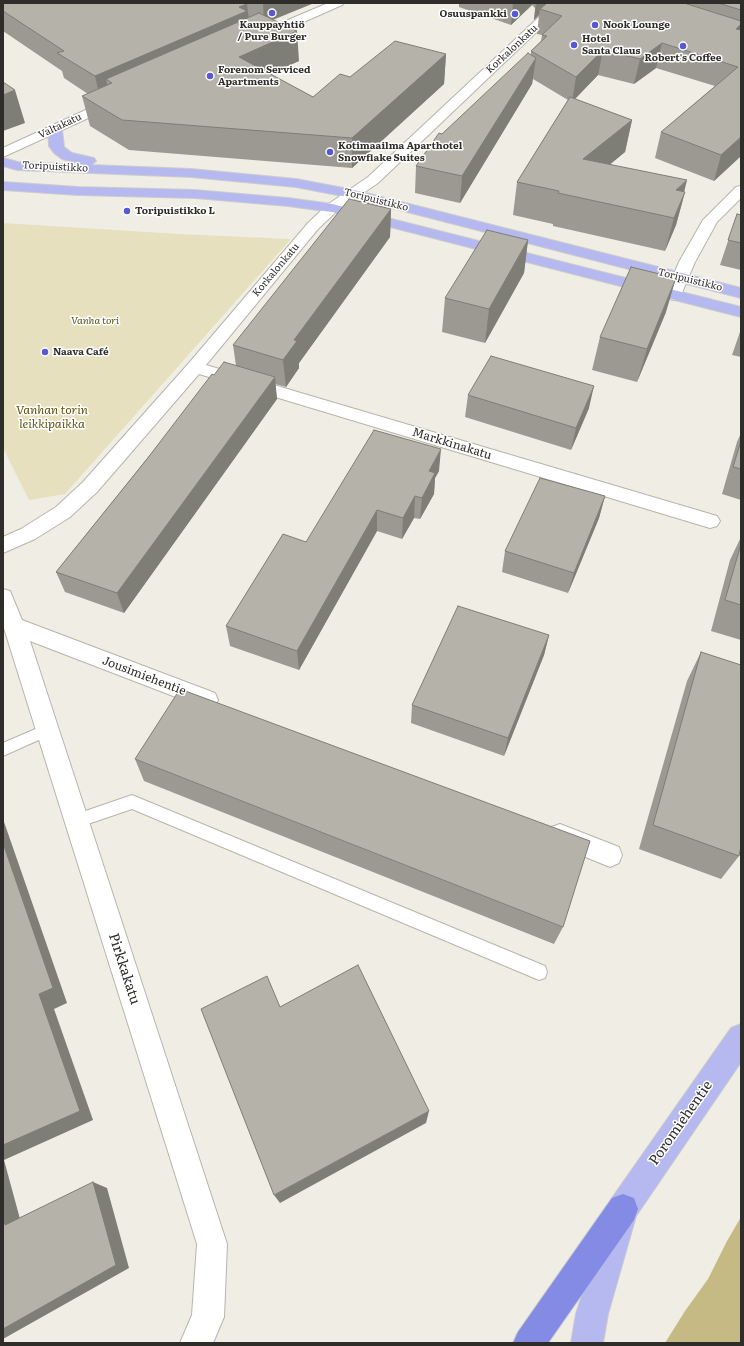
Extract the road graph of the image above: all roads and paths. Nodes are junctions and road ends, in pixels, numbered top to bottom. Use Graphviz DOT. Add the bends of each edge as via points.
graph roads {
  1 [pos="338,3"];
  2 [pos="561,3"];
  3 [pos="253,25"];
  4 [pos="271,32"];
  5 [pos="245,44"];
  6 [pos="126,96"];
  7 [pos="54,128"];
  8 [pos="3,153"];
  9 [pos="3,162"];
  10 [pos="139,171"];
  11 [pos="3,186"];
  12 [pos="741,190"];
  13 [pos="354,194"];
  14 [pos="332,208"];
  15 [pos="681,278"];
  16 [pos="741,293"];
  17 [pos="673,295"];
  18 [pos="741,312"];
  19 [pos="195,367"];
  20 [pos="710,521"];
  21 [pos="3,545"];
  22 [pos="3,597"];
  23 [pos="14,626"];
  24 [pos="222,706"];
  25 [pos="47,730"];
  26 [pos="3,750"];
  27 [pos="76,821"];
  28 [pos="543,829"];
  29 [pos="610,855"];
  30 [pos="539,972"];
  31 [pos="739,1043"];
  32 [pos="623,1209"];
  33 [pos="196,1343"];
  34 [pos="529,1343"];
  35 [pos="587,1343"];
  1 -- 4 [label="street"];
  2 -- 13 [label="street, Korkalonkatu" via="373,180"];
  3 -- 4 [label="street"];
  4 -- 5 [label="street"];
  6 -- 7 [label="street, Valtakatu"];
  7 -- 8 [label="street, Valtakatu"];
  7 -- 10 [label="main road" via="56,146 67,156"];
  9 -- 10 [label="main road, Toripuistikko" via="17,166"];
  10 -- 13 [label="main road, Toripuistikko" via="296,183"];
  11 -- 14 [label="main road, Toripuistikko" via="78,192 194,194"];
  12 -- 15 [label="street" via="711,220 687,262"];
  13 -- 14 [label="street, Korkalonkatu"];
  13 -- 15 [label="main road, Toripuistikko"];
  14 -- 17 [label="main road, Toripuistikko"];
  14 -- 19 [label="street, Korkalonkatu" via="313,226"];
  15 -- 16 [label="main road, Toripuistikko"];
  15 -- 17 [label="street"];
  17 -- 18 [label="main road, Toripuistikko"];
  19 -- 20 [label="street, Markkinakatu"];
  19 -- 21 [label="street, Korkalonkatu" via="90,487 63,512 28,534"];
  22 -- 23 [label="street, Pirkkakatu"];
  23 -- 24 [label="street, Jousimiehentie"];
  23 -- 25 [label="street, Pirkkakatu"];
  25 -- 26 [label="lane"];
  25 -- 27 [label="street, Pirkkakatu"];
  27 -- 30 [label="lane" via="132,802"];
  27 -- 33 [label="street, Pirkkakatu" via="212,1244 208,1317"];
  28 -- 29 [label="street"];
  31 -- 32 [label="main road, Poromiehentie"];
  32 -- 34 [label="highway"];
  32 -- 35 [label="main road, Poromiehentie" via="592,1314"];
}
